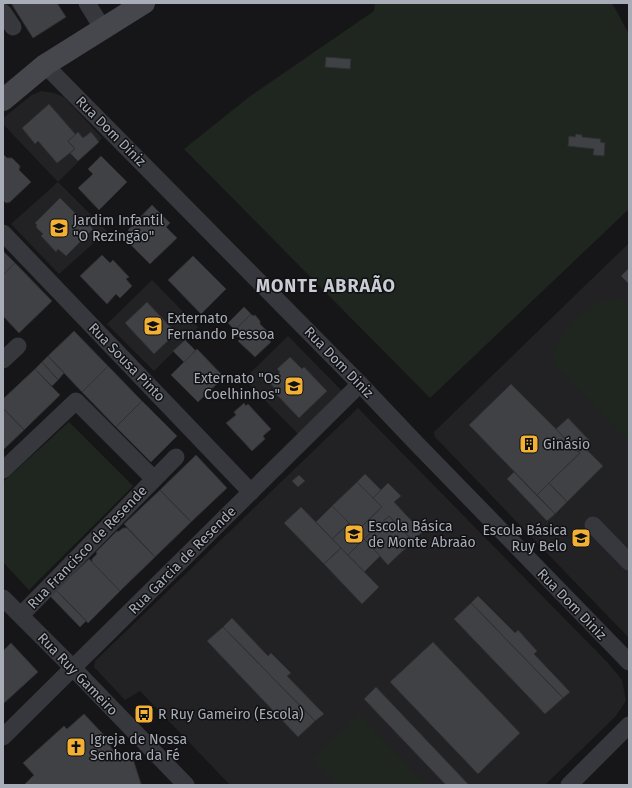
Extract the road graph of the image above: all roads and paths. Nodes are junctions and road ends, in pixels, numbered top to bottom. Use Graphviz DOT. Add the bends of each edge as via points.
graph roads {
  1 [pos="87,3"];
  2 [pos="144,3"];
  3 [pos="3,12"];
  4 [pos="13,27"];
  5 [pos="103,29"];
  6 [pos="45,65"];
  7 [pos="3,100"];
  8 [pos="3,233"];
  9 [pos="18,346"];
  10 [pos="3,360"];
  11 [pos="360,384"];
  12 [pos="176,457"];
  13 [pos="3,470"];
  14 [pos="153,478"];
  15 [pos="251,492"];
  16 [pos="593,525"];
  17 [pos="629,562"];
  18 [pos="3,598"];
  19 [pos="21,615"];
  20 [pos="629,662"];
  21 [pos="73,668"];
  22 [pos="629,725"];
  23 [pos="3,737"];
  24 [pos="186,785"];
  25 [pos="569,785"];
  1 -- 5 [label="street"];
  2 -- 5 [label="street"];
  3 -- 4 [label="street"];
  5 -- 6 [label="street"];
  6 -- 7 [label="street"];
  6 -- 11 [label="street, Rua Dom Diniz"];
  8 -- 15 [label="street, Rua Sousa Pinto"];
  9 -- 10 [label="street"];
  11 -- 15 [label="street, Rua Garcia de Resende"];
  11 -- 20 [label="street, Rua Dom Diniz"];
  12 -- 14 [label="street, Rua Francisco de Resende"];
  13 -- 14 [label="street" via="76,401"];
  14 -- 19 [label="street, Rua Francisco de Resende"];
  15 -- 21 [label="street, Rua Garcia de Resende"];
  16 -- 17 [label="street"];
  18 -- 19 [label="street, Rua Ruy Gameiro"];
  19 -- 21 [label="street, Rua Ruy Gameiro"];
  21 -- 23 [label="street, Rua Garcia de Resende"];
  21 -- 24 [label="street, Rua Ruy Gameiro"];
  22 -- 25 [label="street"];
}
